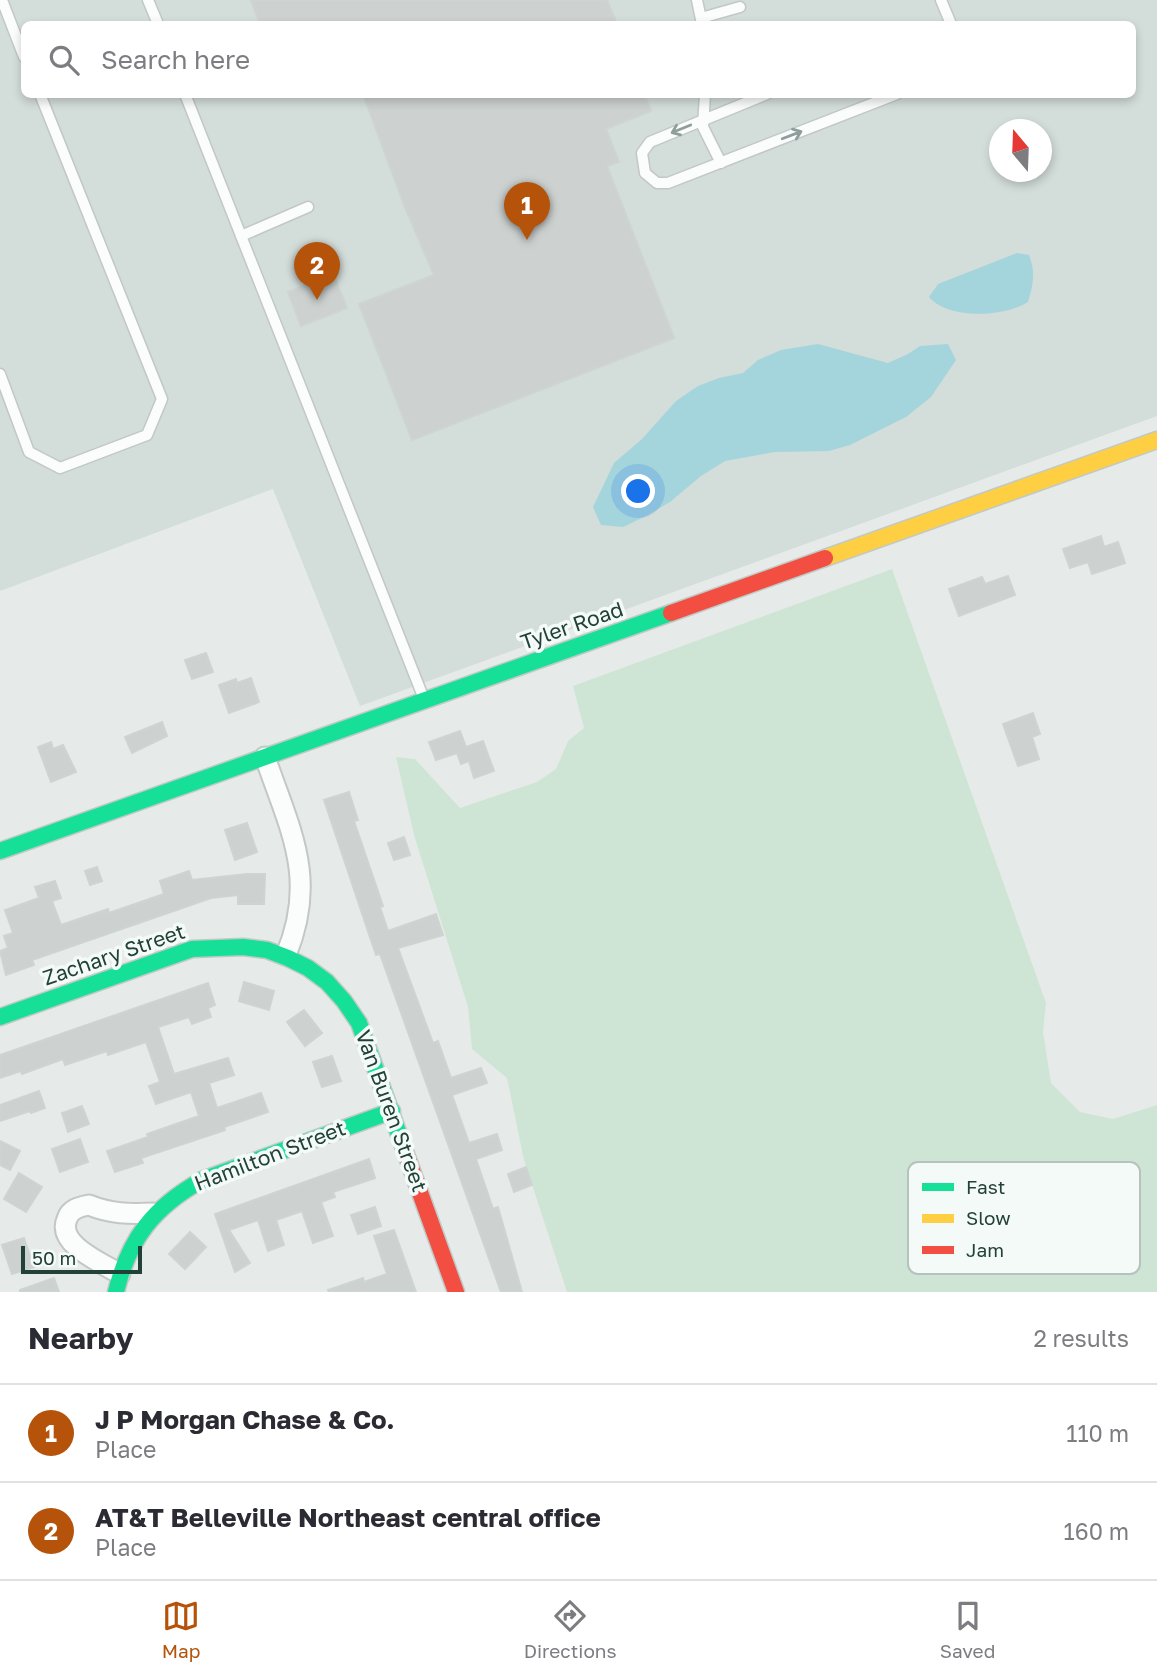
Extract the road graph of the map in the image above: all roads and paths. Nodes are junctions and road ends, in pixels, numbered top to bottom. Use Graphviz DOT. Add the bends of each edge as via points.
graph roads {
  1 [pos="2,0"];
  2 [pos="148,0"];
  3 [pos="697,0"];
  4 [pos="941,0"];
  5 [pos="740,7"];
  6 [pos="157,21"];
  7 [pos="701,21"];
  8 [pos="948,21"];
  9 [pos="21,49"];
  10 [pos="42,98"];
  11 [pos="187,98"];
  12 [pos="705,98"];
  13 [pos="757,98"];
  14 [pos="887,98"];
  15 [pos="704,119"];
  16 [pos="721,163"];
  17 [pos="308,207"];
  18 [pos="241,236"];
  19 [pos="0,374"];
  20 [pos="1157,440"];
  21 [pos="425,700"];
  22 [pos="265,757"];
  23 [pos="0,851"];
  24 [pos="286,955"];
  25 [pos="0,1017"];
  26 [pos="393,1111"];
  27 [pos="153,1213"];
  28 [pos="118,1283"];
  29 [pos="456,1292"];
  1 -- 9 [label="lane"];
  2 -- 6 [label="lane"];
  3 -- 7 [label="lane"];
  4 -- 8 [label="lane"];
  5 -- 7 [label="lane"];
  10 -- 19 [label="lane" via="162,399 146,435 60,468 29,452"];
  11 -- 18 [label="lane"];
  12 -- 15 [label="lane"];
  13 -- 15 [label="lane"];
  16 -- 14 [label="lane, one-way"];
  15 -- 16 [label="lane" via="707,138"];
  15 -- 16 [label="lane, one-way" via="650,142 642,153 643,169 662,184"];
  17 -- 18 [label="lane"];
  18 -- 21 [label="lane"];
  20 -- 21 [label="street, Tyler Road"];
  21 -- 22 [label="street, Tyler Road"];
  22 -- 23 [label="street, Tyler Road"];
  22 -- 24 [label="street" via="301,872 299,914"];
  24 -- 25 [label="street, Zachary Street" via="240,945 192,949"];
  24 -- 26 [label="street, Van Buren Street" via="321,976 351,1009"];
  26 -- 27 [label="street, Hamilton Street" via="201,1180"];
  26 -- 29 [label="street, Van Buren Street"];
  27 -- 28 [label="street, Hamilton Street" via="129,1249"];
  27 -- 28 [label="street, Hamilton Street" via="108,1213 89,1205 68,1216 65,1229 71,1243"];
}
